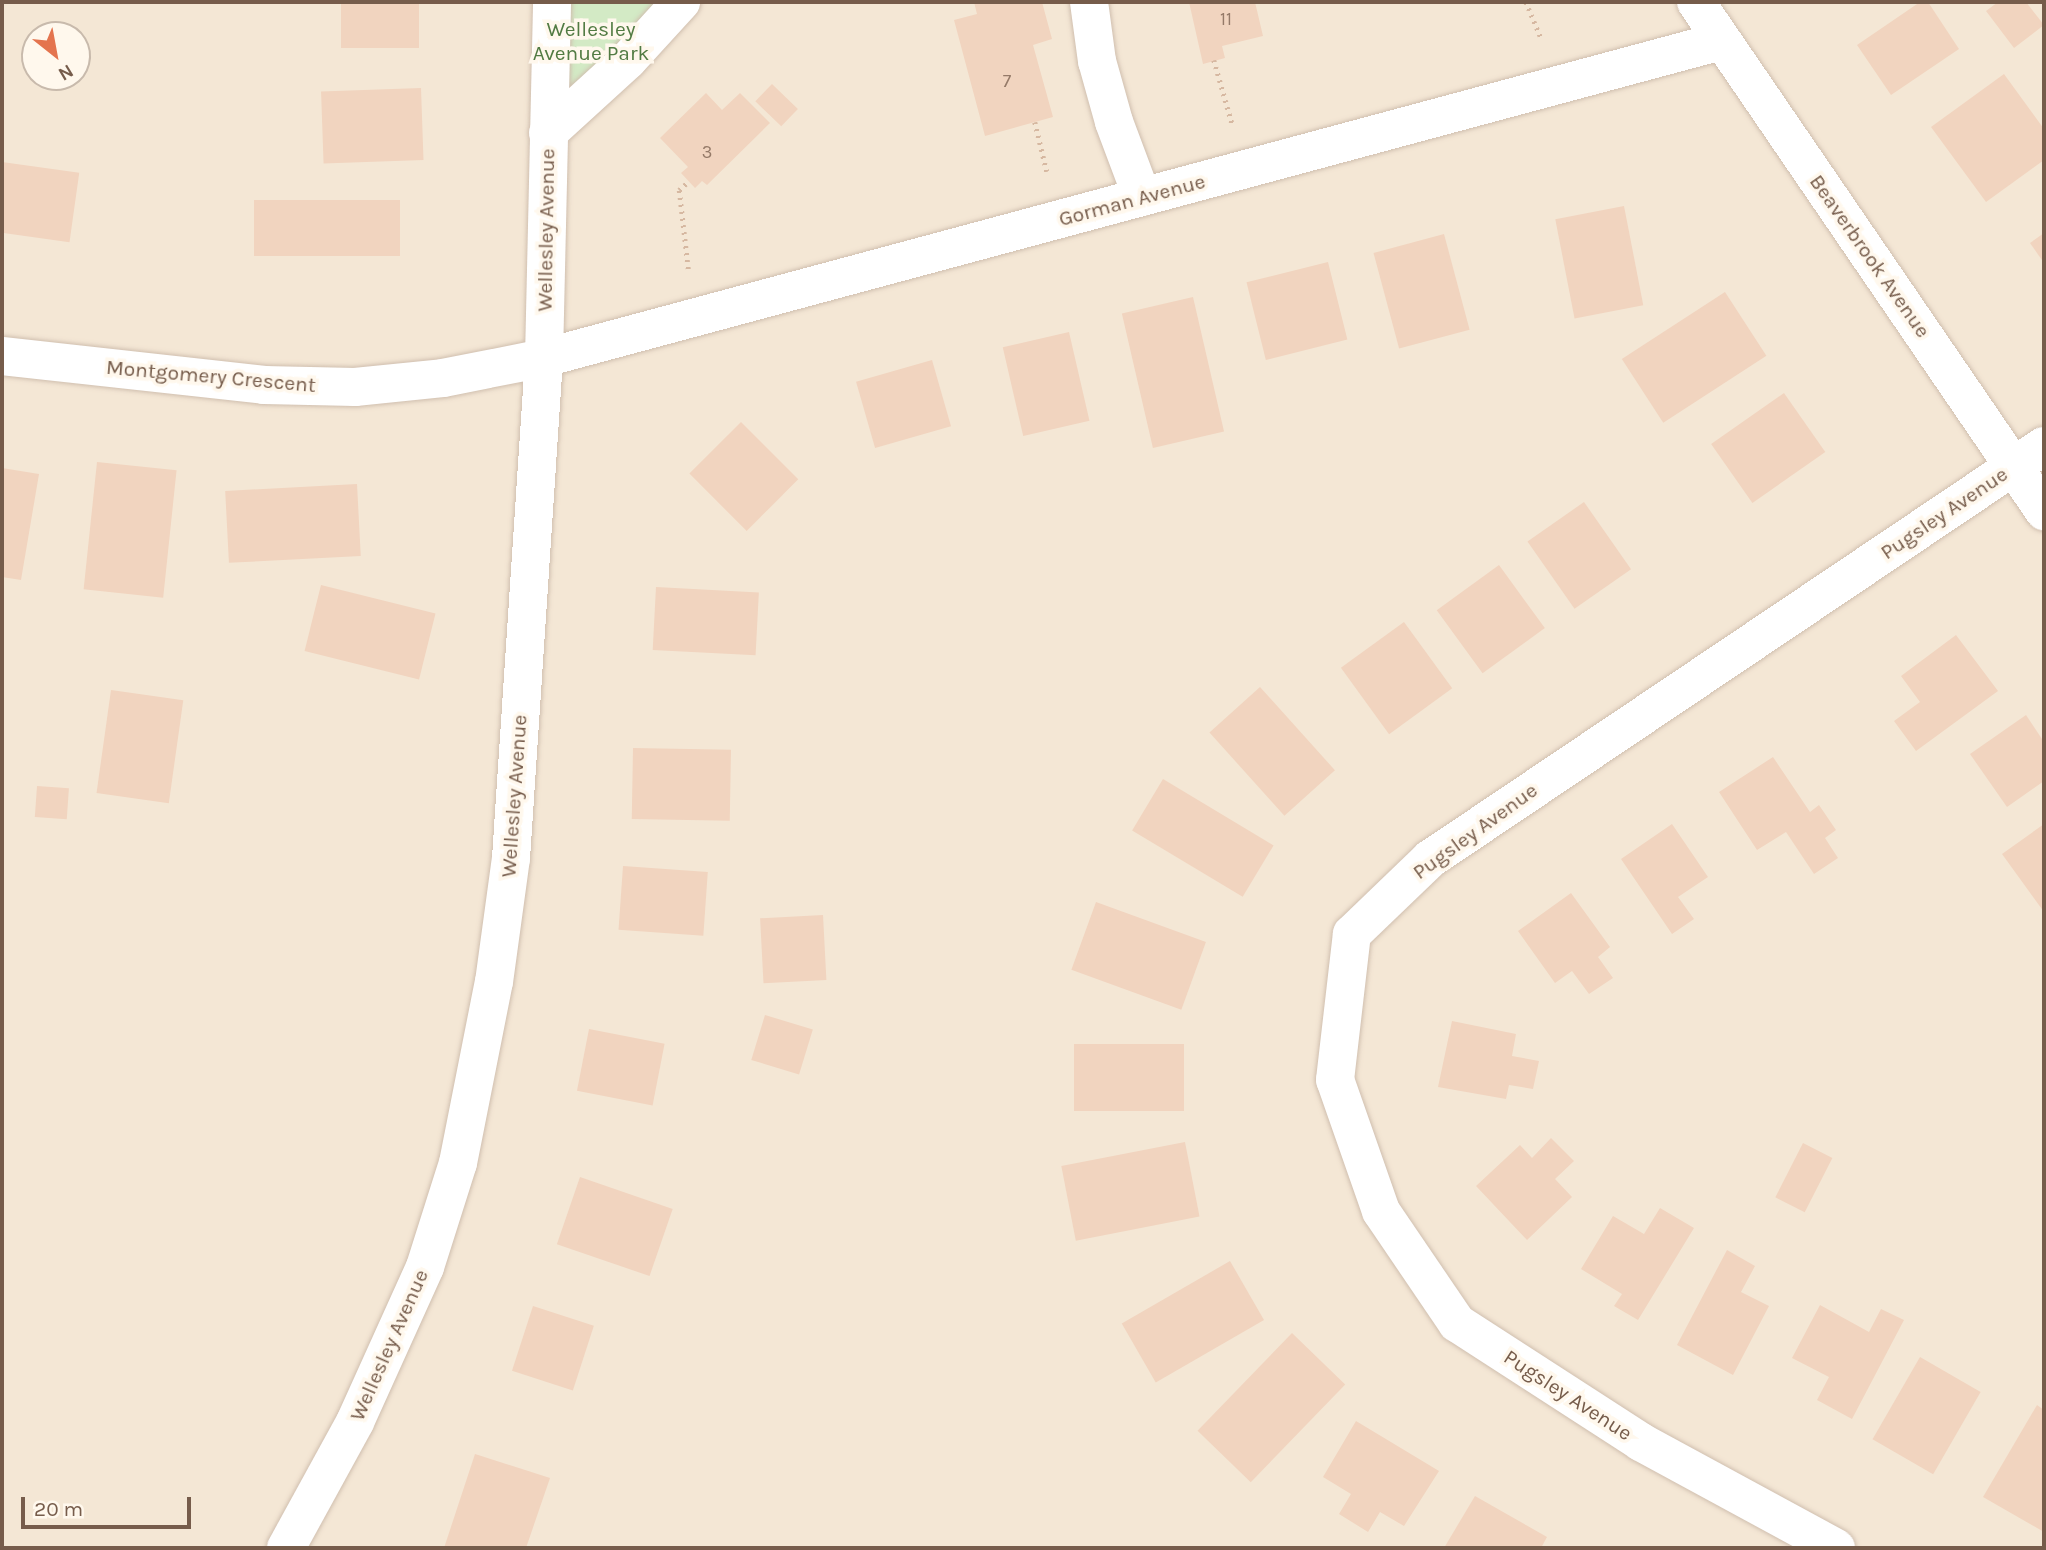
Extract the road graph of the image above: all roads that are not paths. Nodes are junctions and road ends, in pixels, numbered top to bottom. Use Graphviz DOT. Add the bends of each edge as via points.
graph roads {
  1 [pos="552,2"];
  2 [pos="681,2"];
  3 [pos="1089,2"];
  4 [pos="1696,2"];
  5 [pos="1721,41"];
  6 [pos="548,133"];
  7 [pos="1142,197"];
  8 [pos="2,356"];
  9 [pos="544,358"];
  10 [pos="2030,456"];
  11 [pos="2044,511"];
  12 [pos="286,1548"];
  13 [pos="1836,1548"];
  1 -- 6 [label="street, Wellesley Avenue"];
  2 -- 6 [label="street" via="628,60"];
  3 -- 7 [label="street" via="1097,61"];
  4 -- 5 [label="street, Beaverbrook Avenue"];
  5 -- 7 [label="street, Gorman Avenue"];
  5 -- 10 [label="street, Beaverbrook Avenue"];
  6 -- 9 [label="street, Wellesley Avenue"];
  7 -- 9 [label="street, Gorman Avenue"];
  8 -- 9 [label="street, Montgomery Crescent" via="264,385 355,387 443,378"];
  9 -- 12 [label="street, Wellesley Avenue" via="511,858 478,1078 458,1163 425,1266 355,1422"];
  10 -- 11 [label="street, Beaverbrook Avenue"];
  10 -- 13 [label="street, Pugsley Avenue" via="1430,859 1352,934 1335,1080 1381,1211 1457,1323 1641,1442"];
}
